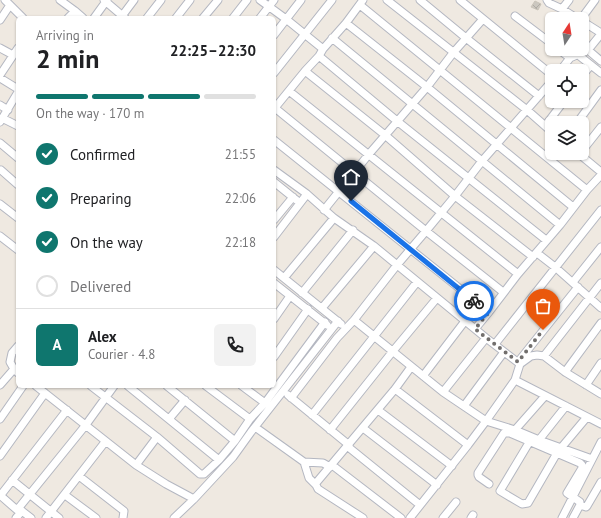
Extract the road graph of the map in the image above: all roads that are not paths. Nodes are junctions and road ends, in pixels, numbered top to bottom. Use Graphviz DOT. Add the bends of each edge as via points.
graph roads {
  1 [pos="60,0"];
  2 [pos="134,0"];
  3 [pos="161,0"];
  4 [pos="190,0"];
  5 [pos="218,0"];
  6 [pos="247,0"];
  7 [pos="260,0"];
  8 [pos="274,0"];
  9 [pos="301,0"];
  10 [pos="332,0"];
  11 [pos="387,0"];
  12 [pos="420,0"];
  13 [pos="460,0"];
  14 [pos="547,0"];
  15 [pos="569,0"];
  16 [pos="595,0"];
  17 [pos="105,1"];
  18 [pos="362,2"];
  19 [pos="8,3"];
  20 [pos="269,6"];
  21 [pos="562,9"];
  22 [pos="75,11"];
  23 [pos="567,12"];
  24 [pos="587,12"];
  25 [pos="22,16"];
  26 [pos="70,16"];
  27 [pos="81,16"];
  28 [pos="95,16"];
  29 [pos="122,16"];
  30 [pos="124,16"];
  31 [pos="149,16"];
  32 [pos="178,16"];
  33 [pos="205,16"];
  34 [pos="235,16"];
  35 [pos="262,16"];
  36 [pos="515,16"];
  37 [pos="286,19"];
  38 [pos="0,20"];
  39 [pos="483,20"];
  40 [pos="346,23"];
  41 [pos="589,25"];
  42 [pos="276,32"];
  43 [pos="304,34"];
  44 [pos="601,34"];
  45 [pos="332,38"];
  46 [pos="466,38"];
  47 [pos="545,39"];
  48 [pos="0,48"];
  49 [pos="323,49"];
  50 [pos="589,49"];
  51 [pos="16,51"];
  52 [pos="589,51"];
  53 [pos="453,53"];
  54 [pos="13,55"];
  55 [pos="319,56"];
  56 [pos="574,56"];
  57 [pos="601,61"];
  58 [pos="567,64"];
  59 [pos="591,65"];
  60 [pos="589,67"];
  61 [pos="545,69"];
  62 [pos="276,70"];
  63 [pos="441,70"];
  64 [pos="305,71"];
  65 [pos="601,73"];
  66 [pos="0,75"];
  67 [pos="0,78"];
  68 [pos="427,87"];
  69 [pos="545,89"];
  70 [pos="601,90"];
  71 [pos="289,91"];
  72 [pos="16,94"];
  73 [pos="539,96"];
  74 [pos="16,97"];
  75 [pos="411,104"];
  76 [pos="0,105"];
  77 [pos="276,108"];
  78 [pos="559,108"];
  79 [pos="8,110"];
  80 [pos="276,110"];
  81 [pos="526,110"];
  82 [pos="553,116"];
  83 [pos="582,116"];
  84 [pos="1,120"];
  85 [pos="397,121"];
  86 [pos="16,125"];
  87 [pos="545,126"];
  88 [pos="510,127"];
  89 [pos="601,127"];
  90 [pos="385,135"];
  91 [pos="276,142"];
  92 [pos="589,142"];
  93 [pos="0,143"];
  94 [pos="496,144"];
  95 [pos="369,154"];
  96 [pos="16,155"];
  97 [pos="482,160"];
  98 [pos="588,160"];
  99 [pos="0,170"];
  100 [pos="600,170"];
  101 [pos="276,171"];
  102 [pos="355,173"];
  103 [pos="469,178"];
  104 [pos="16,183"];
  105 [pos="276,184"];
  106 [pos="587,190"];
  107 [pos="339,192"];
  108 [pos="307,194"];
  109 [pos="455,196"];
  110 [pos="293,197"];
  111 [pos="300,203"];
  112 [pos="0,204"];
  113 [pos="573,207"];
  114 [pos="324,210"];
  115 [pos="601,210"];
  116 [pos="441,212"];
  117 [pos="16,216"];
  118 [pos="276,218"];
  119 [pos="334,218"];
  120 [pos="560,225"];
  121 [pos="353,230"];
  122 [pos="426,231"];
  123 [pos="276,234"];
  124 [pos="0,236"];
  125 [pos="546,240"];
  126 [pos="374,246"];
  127 [pos="601,247"];
  128 [pos="16,248"];
  129 [pos="411,250"];
  130 [pos="535,255"];
  131 [pos="397,265"];
  132 [pos="555,267"];
  133 [pos="276,272"];
  134 [pos="518,274"];
  135 [pos="284,278"];
  136 [pos="417,282"];
  137 [pos="601,283"];
  138 [pos="575,284"];
  139 [pos="276,286"];
  140 [pos="503,292"];
  141 [pos="302,293"];
  142 [pos="290,296"];
  143 [pos="590,297"];
  144 [pos="437,298"];
  145 [pos="322,308"];
  146 [pos="601,308"];
  147 [pos="308,309"];
  148 [pos="489,312"];
  149 [pos="276,316"];
  150 [pos="354,320"];
  151 [pos="338,321"];
  152 [pos="465,321"];
  153 [pos="325,322"];
  154 [pos="601,324"];
  155 [pos="346,328"];
  156 [pos="332,329"];
  157 [pos="475,329"];
  158 [pos="374,337"];
  159 [pos="486,338"];
  160 [pos="324,339"];
  161 [pos="494,344"];
  162 [pos="332,345"];
  163 [pos="16,348"];
  164 [pos="393,351"];
  165 [pos="504,352"];
  166 [pos="276,354"];
  167 [pos="544,356"];
  168 [pos="519,363"];
  169 [pos="601,363"];
  170 [pos="412,367"];
  171 [pos="16,371"];
  172 [pos="565,372"];
  173 [pos="423,376"];
  174 [pos="515,380"];
  175 [pos="276,382"];
  176 [pos="0,385"];
  177 [pos="586,385"];
  178 [pos="22,388"];
  179 [pos="39,388"];
  180 [pos="94,388"];
  181 [pos="113,388"];
  182 [pos="130,388"];
  183 [pos="170,388"];
  184 [pos="209,388"];
  185 [pos="245,388"];
  186 [pos="273,388"];
  187 [pos="395,389"];
  188 [pos="284,390"];
  189 [pos="443,392"];
  190 [pos="45,393"];
  191 [pos="601,394"];
  192 [pos="545,396"];
  193 [pos="106,398"];
  194 [pos="291,398"];
  195 [pos="185,400"];
  196 [pos="265,403"];
  197 [pos="464,406"];
  198 [pos="566,406"];
  199 [pos="67,410"];
  200 [pos="378,410"];
  201 [pos="312,415"];
  202 [pos="587,417"];
  203 [pos="0,419"];
  204 [pos="169,419"];
  205 [pos="250,419"];
  206 [pos="486,421"];
  207 [pos="601,424"];
  208 [pos="86,426"];
  209 [pos="363,428"];
  210 [pos="250,429"];
  211 [pos="330,430"];
  212 [pos="516,430"];
  213 [pos="157,437"];
  214 [pos="539,440"];
  215 [pos="235,441"];
  216 [pos="530,441"];
  217 [pos="105,442"];
  218 [pos="601,442"];
  219 [pos="468,445"];
  220 [pos="348,446"];
  221 [pos="559,450"];
  222 [pos="0,456"];
  223 [pos="592,459"];
  224 [pos="219,460"];
  225 [pos="304,462"];
  226 [pos="136,465"];
  227 [pos="331,466"];
  228 [pos="452,466"];
  229 [pos="79,476"];
  230 [pos="12,480"];
  231 [pos="601,482"];
  232 [pos="489,484"];
  233 [pos="316,485"];
  234 [pos="437,485"];
  235 [pos="3,486"];
  236 [pos="29,494"];
  237 [pos="65,495"];
  238 [pos="0,496"];
  239 [pos="573,498"];
  240 [pos="194,499"];
  241 [pos="456,502"];
  242 [pos="420,505"];
  243 [pos="580,505"];
  244 [pos="20,510"];
  245 [pos="51,512"];
  246 [pos="16,518"];
  247 [pos="31,518"];
  248 [pos="46,518"];
  249 [pos="59,518"];
  250 [pos="96,518"];
  251 [pos="123,518"];
  252 [pos="174,518"];
  253 [pos="362,518"];
  254 [pos="401,518"];
  255 [pos="410,518"];
  256 [pos="444,518"];
  257 [pos="562,518"];
  258 [pos="573,518"];
  1 -- 22 [label="street"];
  2 -- 30 [label="street"];
  3 -- 31 [label="street"];
  4 -- 32 [label="street"];
  5 -- 33 [label="street"];
  6 -- 34 [label="street"];
  7 -- 20 [label="street"];
  8 -- 20 [label="street"];
  9 -- 37 [label="street"];
  10 -- 43 [label="street"];
  11 -- 53 [label="street"];
  12 -- 46 [label="street"];
  13 -- 39 [label="street"];
  14 -- 21 [label="street"];
  15 -- 21 [label="street"];
  16 -- 24 [label="street"];
  17 -- 28 [label="street"];
  17 -- 29 [label="street"];
  18 -- 40 [label="street"];
  18 -- 63 [label="street"];
  19 -- 25 [label="street"];
  19 -- 38 [label="street"];
  20 -- 35 [label="street"];
  20 -- 37 [label="street"];
  21 -- 23 [label="street"];
  22 -- 26 [label="street"];
  22 -- 27 [label="street"];
  36 -- 47 [label="street"];
  37 -- 42 [label="street"];
  37 -- 43 [label="street"];
  39 -- 46 [label="street"];
  39 -- 61 [label="street"];
  40 -- 45 [label="street"];
  40 -- 68 [label="street"];
  41 -- 44 [label="street"];
  43 -- 49 [label="street"];
  43 -- 62 [label="street"];
  44 -- 50 [label="street"];
  45 -- 49 [label="street"];
  45 -- 75 [label="street"];
  46 -- 53 [label="street"];
  46 -- 73 [label="street"];
  48 -- 54 [label="street"];
  49 -- 55 [label="street"];
  51 -- 54 [label="street"];
  52 -- 57 [label="street"];
  53 -- 63 [label="street"];
  53 -- 81 [label="street"];
  54 -- 66 [label="street"];
  55 -- 64 [label="street"];
  55 -- 85 [label="street"];
  56 -- 58 [label="street"];
  56 -- 59 [label="street"];
  59 -- 60 [label="street"];
  59 -- 65 [label="street"];
  63 -- 68 [label="street"];
  63 -- 88 [label="street"];
  64 -- 71 [label="street"];
  64 -- 90 [label="street"];
  67 -- 72 [label="street"];
  68 -- 75 [label="street"];
  68 -- 94 [label="street"];
  69 -- 73 [label="street"];
  70 -- 83 [label="street"];
  71 -- 77 [label="street"];
  71 -- 95 [label="street"];
  73 -- 81 [label="street"];
  74 -- 79 [label="street"];
  75 -- 85 [label="street"];
  75 -- 97 [label="street"];
  76 -- 79 [label="street"];
  78 -- 82 [label="street"];
  79 -- 84 [label="street"];
  80 -- 102 [label="street"];
  81 -- 87 [label="street"];
  81 -- 88 [label="street"];
  84 -- 86 [label="street"];
  85 -- 90 [label="street"];
  85 -- 103 [label="street"];
  88 -- 94 [label="street"];
  88 -- 106 [label="street"];
  89 -- 92 [label="street"];
  90 -- 95 [label="street"];
  90 -- 109 [label="street"];
  91 -- 107 [label="street"];
  93 -- 96 [label="street"];
  94 -- 97 [label="street"];
  94 -- 113 [label="street"];
  95 -- 102 [label="street"];
  95 -- 116 [label="street"];
  97 -- 103 [label="street"];
  97 -- 120 [label="street"];
  98 -- 100 [label="street"];
  99 -- 104 [label="street"];
  100 -- 106 [label="street"];
  101 -- 108 [label="street"];
  102 -- 107 [label="street"];
  102 -- 122 [label="street"];
  103 -- 109 [label="street"];
  103 -- 125 [label="street"];
  105 -- 110 [label="street"];
  106 -- 113 [label="street"];
  107 -- 114 [label="street"];
  107 -- 129 [label="street"];
  108 -- 111 [label="street"];
  108 -- 114 [label="street"];
  109 -- 116 [label="street"];
  109 -- 130 [label="street"];
  110 -- 111 [label="street"];
  110 -- 118 [label="street"];
  111 -- 123 [label="street"];
  112 -- 117 [label="street"];
  113 -- 120 [label="street"];
  114 -- 119 [label="street"];
  115 -- 132 [label="street"];
  116 -- 122 [label="street"];
  116 -- 134 [label="street"];
  119 -- 121 [label="street"];
  119 -- 135 [label="street"];
  120 -- 125 [label="street"];
  121 -- 126 [label="street"];
  121 -- 141 [label="street"];
  122 -- 129 [label="street"];
  122 -- 140 [label="street"];
  124 -- 128 [label="street"];
  125 -- 130 [label="street"];
  126 -- 131 [label="street"];
  126 -- 145 [label="street"];
  127 -- 138 [label="street"];
  129 -- 131 [label="street"];
  129 -- 148 [label="street"];
  130 -- 132 [label="street"];
  130 -- 134 [label="street"];
  131 -- 136 [label="street"];
  131 -- 150 [label="street"];
  132 -- 138 [label="street"];
  132 -- 161 [label="street"];
  133 -- 135 [label="street"];
  134 -- 140 [label="street"];
  135 -- 141 [label="street"];
  136 -- 144 [label="street"];
  136 -- 158 [label="street"];
  137 -- 143 [label="street"];
  138 -- 143 [label="street"];
  138 -- 168 [label="street"];
  139 -- 142 [label="street"];
  140 -- 148 [label="street"];
  141 -- 145 [label="street"];
  142 -- 147 [label="street"];
  142 -- 149 [label="street"];
  143 -- 146 [label="street"];
  143 -- 167 [label="street"];
  144 -- 152 [label="street"];
  144 -- 164 [label="street"];
  145 -- 151 [label="street"];
  147 -- 153 [label="street"];
  147 -- 166 [label="street"];
  148 -- 157 [label="street"];
  150 -- 155 [label="street"];
  150 -- 158 [label="street"];
  151 -- 155 [label="street"];
  151 -- 156 [label="street"];
  152 -- 157 [label="street"];
  152 -- 173 [label="street"];
  153 -- 156 [label="street"];
  153 -- 175 [label="street"];
  154 -- 172 [label="street"];
  155 -- 162 [label="street"];
  156 -- 160 [label="street"];
  157 -- 159 [label="street"];
  158 -- 164 [label="street"];
  158 -- 201 [label="street"];
  159 -- 161 [label="street"];
  159 -- 189 [label="street"];
  160 -- 162 [label="street"];
  160 -- 188 [label="street"];
  161 -- 165 [label="street"];
  162 -- 194 [label="street"];
  163 -- 171 [label="street" via="10,358"];
  164 -- 170 [label="street"];
  164 -- 211 [label="street"];
  165 -- 168 [label="street"];
  165 -- 197 [label="street"];
  167 -- 168 [label="street" via="531,356"];
  167 -- 172 [label="street"];
  168 -- 174 [label="street"];
  169 -- 177 [label="street"];
  170 -- 173 [label="street"];
  170 -- 187 [label="street"];
  171 -- 176 [label="street"];
  172 -- 177 [label="street"];
  173 -- 189 [label="street"];
  174 -- 192 [label="street"];
  174 -- 206 [label="street"];
  175 -- 188 [label="street"];
  177 -- 191 [label="street"];
  178 -- 203 [label="street"];
  179 -- 190 [label="street"];
  180 -- 193 [label="street"];
  181 -- 193 [label="street"];
  182 -- 204 [label="street"];
  183 -- 195 [label="street"];
  184 -- 205 [label="street"];
  185 -- 196 [label="street"];
  186 -- 196 [label="street"];
  187 -- 200 [label="street"];
  187 -- 219 [label="street"];
  188 -- 194 [label="street"];
  188 -- 210 [label="street"];
  189 -- 197 [label="street"];
  190 -- 199 [label="street"];
  190 -- 222 [label="street"];
  192 -- 198 [label="street"];
  192 -- 212 [label="street"];
  193 -- 208 [label="street"];
  193 -- 213 [label="street"];
  194 -- 201 [label="street"];
  195 -- 204 [label="street"];
  195 -- 215 [label="street"];
  196 -- 205 [label="street"];
  197 -- 206 [label="street"];
  198 -- 202 [label="street"];
  198 -- 214 [label="street"];
  199 -- 208 [label="street"];
  199 -- 230 [label="street"];
  200 -- 209 [label="street"];
  200 -- 228 [label="street"];
  201 -- 211 [label="street"];
  202 -- 207 [label="street"];
  202 -- 221 [label="street"];
  204 -- 224 [label="street"];
  205 -- 210 [label="street"];
  206 -- 212 [label="street"];
  206 -- 219 [label="street"];
  208 -- 217 [label="street"];
  208 -- 236 [label="street"];
  209 -- 220 [label="street"];
  209 -- 234 [label="street"];
  210 -- 215 [label="street"];
  210 -- 225 [label="street"];
  210 -- 240 [label="street" via="233,457"];
  211 -- 220 [label="street"];
  212 -- 214 [label="street"];
  213 -- 224 [label="street" via="200,474 208,472"];
  213 -- 226 [label="street"];
  214 -- 221 [label="street"];
  215 -- 224 [label="street"];
  216 -- 221 [label="street"];
  216 -- 221 [label="street" via="500,491 522,504 528,503"];
  216 -- 232 [label="street" via="510,432 504,433 478,476"];
  217 -- 226 [label="street"];
  217 -- 229 [label="street"];
  218 -- 223 [label="street"];
  219 -- 228 [label="street"];
  220 -- 227 [label="street"];
  220 -- 242 [label="street"];
  221 -- 223 [label="street"];
  221 -- 239 [label="street" via="582,465 567,492"];
  223 -- 239 [label="street"];
  225 -- 227 [label="street"];
  225 -- 233 [label="street" via="309,478"];
  226 -- 240 [label="street"];
  227 -- 233 [label="street"];
  227 -- 254 [label="street"];
  228 -- 234 [label="street"];
  229 -- 237 [label="street"];
  229 -- 251 [label="street" via="124,511"];
  230 -- 235 [label="street"];
  230 -- 236 [label="street"];
  231 -- 243 [label="street" via="587,506"];
  233 -- 253 [label="street" via="318,489"];
  234 -- 242 [label="street"];
  235 -- 238 [label="street"];
  236 -- 244 [label="street"];
  236 -- 245 [label="street"];
  237 -- 245 [label="street"];
  237 -- 250 [label="street"];
  238 -- 244 [label="street"];
  239 -- 243 [label="street" via="580,502"];
  239 -- 257 [label="street"];
  240 -- 252 [label="street"];
  241 -- 256 [label="street"];
  242 -- 255 [label="street"];
  243 -- 258 [label="street"];
  244 -- 246 [label="street"];
  244 -- 247 [label="street"];
  245 -- 248 [label="street"];
  245 -- 249 [label="street"];
}
